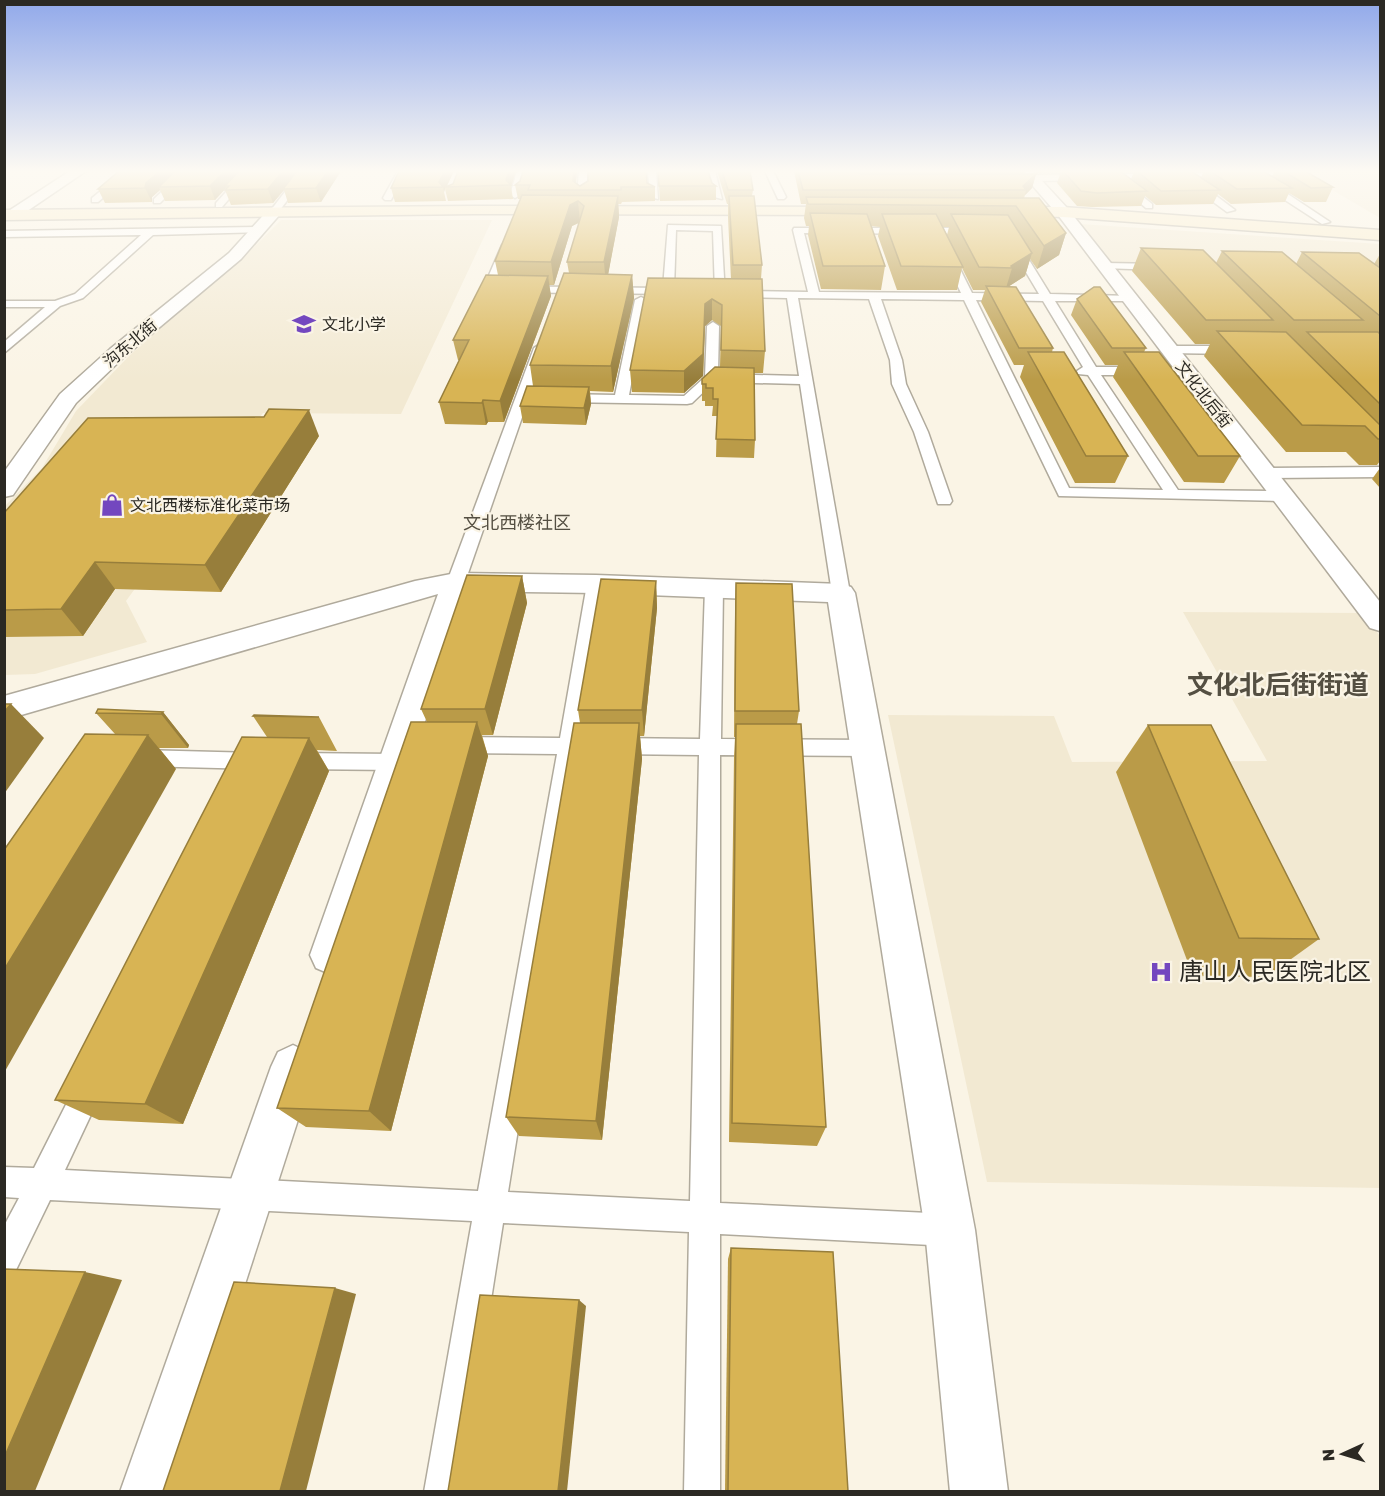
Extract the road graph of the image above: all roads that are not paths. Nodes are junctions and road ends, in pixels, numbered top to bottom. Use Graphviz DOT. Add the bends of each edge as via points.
graph roads {
  1 [pos="140,241"];
  2 [pos="248,241"];
  3 [pos="509,241"];
  4 [pos="670,241"];
  5 [pos="718,241"];
  6 [pos="801,241"];
  7 [pos="941,241"];
  8 [pos="1011,241"];
  9 [pos="1085,241"];
  10 [pos="1105,266"];
  11 [pos="1173,267"];
  12 [pos="668,292"];
  13 [pos="689,293"];
  14 [pos="792,295"];
  15 [pos="814,295"];
  16 [pos="874,296"];
  17 [pos="968,296"];
  18 [pos="1046,297"];
  19 [pos="1129,298"];
  20 [pos="641,300"];
  21 [pos="4,304"];
  22 [pos="56,304"];
  23 [pos="713,326"];
  24 [pos="546,333"];
  25 [pos="4,349"];
  26 [pos="1170,350"];
  27 [pos="1252,350"];
  28 [pos="1070,371"];
  29 [pos="1092,371"];
  30 [pos="1186,371"];
  31 [pos="711,378"];
  32 [pos="805,380"];
  33 [pos="533,398"];
  34 [pos="621,399"];
  35 [pos="1380,472"];
  36 [pos="1266,473"];
  37 [pos="4,490"];
  38 [pos="1174,495"];
  39 [pos="1284,496"];
  40 [pos="944,501"];
  41 [pos="456,582"];
  42 [pos="596,584"];
  43 [pos="714,588"];
  44 [pos="841,593"];
  45 [pos="1380,621"];
  46 [pos="4,708"];
  47 [pos="568,746"];
  48 [pos="710,747"];
  49 [pos="868,747"];
  50 [pos="415,749"];
  51 [pos="120,757"];
  52 [pos="100,1067"];
  53 [pos="4,1182"];
  54 [pos="43,1184"];
  55 [pos="250,1194"];
  56 [pos="490,1206"];
  57 [pos="705,1218"];
  58 [pos="950,1230"];
  59 [pos="4,1261"];
  60 [pos="149,1491"];
  61 [pos="442,1491"];
  62 [pos="702,1491"];
  63 [pos="979,1491"];
  1 -- 22 [label="lane" via="79,297"];
  2 -- 37 [label="street, 沟东北街" via="68,399"];
  3 -- 12 [label="lane" via="489,289"];
  4 -- 12 [label="lane"];
  5 -- 14 [label="lane" via="716,293"];
  6 -- 15 [label="lane"];
  7 -- 17 [label="lane"];
  8 -- 18 [label="lane"];
  9 -- 10 [label="street, 文化北后街"];
  10 -- 11 [label="lane"];
  10 -- 19 [label="street, 文化北后街"];
  12 -- 13 [label="lane"];
  14 -- 15 [label="lane"];
  14 -- 32 [label="lane"];
  15 -- 16 [label="lane"];
  16 -- 17 [label="lane" via="890,290"];
  16 -- 40 [label="lane" via="896,360 899,384 921,432"];
  17 -- 18 [label="lane"];
  17 -- 38 [label="lane" via="1010,371 1064,493"];
  18 -- 19 [label="lane"];
  18 -- 29 [label="lane"];
  19 -- 26 [label="street, 文化北后街"];
  20 -- 34 [label="lane"];
  21 -- 22 [label="lane"];
  22 -- 25 [label="lane"];
  23 -- 31 [label="lane"];
  24 -- 33 [label="lane"];
  26 -- 27 [label="lane"];
  26 -- 30 [label="street, 文化北后街"];
  28 -- 29 [label="lane"];
  29 -- 30 [label="lane"];
  29 -- 38 [label="lane"];
  30 -- 36 [label="street, 文化北后街"];
  31 -- 32 [label="lane"];
  31 -- 34 [label="lane" via="687,400"];
  32 -- 44 [label="lane"];
  33 -- 34 [label="lane"];
  33 -- 41 [label="lane"];
  35 -- 36 [label="lane"];
  36 -- 39 [label="street, 文化北后街"];
  38 -- 39 [label="lane"];
  39 -- 45 [label="street, 文化北后街"];
  41 -- 42 [label="street"];
  41 -- 46 [label="street" via="425,587"];
  41 -- 50 [label="street"];
  42 -- 43 [label="street"];
  42 -- 47 [label="lane"];
  43 -- 44 [label="street"];
  43 -- 48 [label="lane"];
  44 -- 49 [label="street"];
  47 -- 48 [label="lane"];
  47 -- 50 [label="lane"];
  47 -- 56 [label="lane"];
  48 -- 49 [label="lane"];
  48 -- 57 [label="lane"];
  49 -- 58 [label="street"];
  50 -- 51 [label="lane" via="246,772"];
  50 -- 55 [label="street" via="311,1011"];
  52 -- 54 [label="lane"];
  53 -- 54 [label="lane"];
  54 -- 55 [label="lane"];
  54 -- 59 [label="lane"];
  55 -- 56 [label="lane"];
  55 -- 60 [label="street"];
  56 -- 57 [label="lane"];
  56 -- 61 [label="lane"];
  57 -- 58 [label="lane"];
  57 -- 62 [label="lane"];
  58 -- 63 [label="street"];
}
